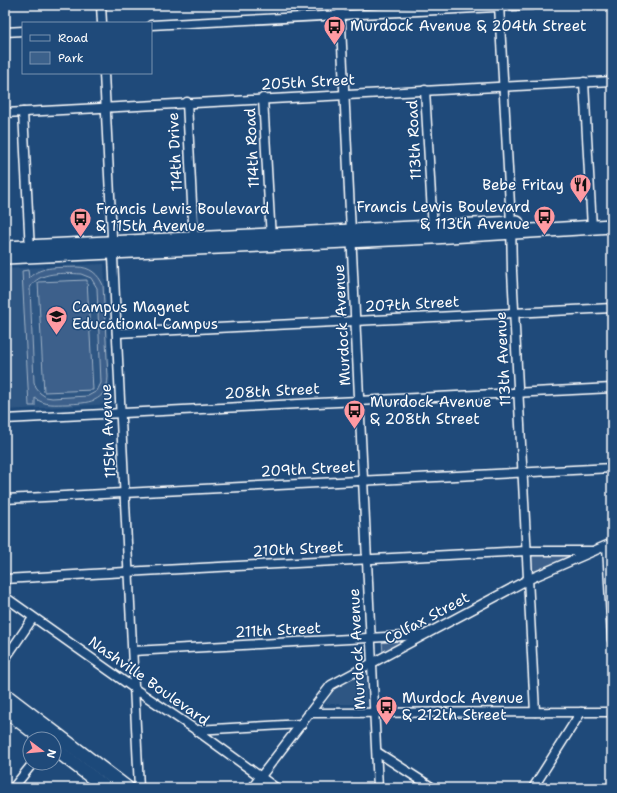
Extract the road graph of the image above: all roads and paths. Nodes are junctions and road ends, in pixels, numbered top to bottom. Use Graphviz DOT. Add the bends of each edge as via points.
graph roads {
  1 [pos="101,5"];
  2 [pos="340,5"];
  3 [pos="533,5"];
  4 [pos="499,6"];
  5 [pos="340,15"];
  6 [pos="102,22"];
  7 [pos="152,25"];
  8 [pos="22,31"];
  9 [pos="5,32"];
  10 [pos="104,74"];
  11 [pos="612,81"];
  12 [pos="584,82"];
  13 [pos="503,86"];
  14 [pos="425,90"];
  15 [pos="344,94"];
  16 [pos="263,98"];
  17 [pos="187,102"];
  18 [pos="106,107"];
  19 [pos="5,112"];
  20 [pos="23,112"];
  21 [pos="612,218"];
  22 [pos="591,224"];
  23 [pos="612,226"];
  24 [pos="511,228"];
  25 [pos="433,232"];
  26 [pos="351,236"];
  27 [pos="271,240"];
  28 [pos="194,243"];
  29 [pos="113,247"];
  30 [pos="5,248"];
  31 [pos="30,251"];
  32 [pos="5,257"];
  33 [pos="612,308"];
  34 [pos="514,313"];
  35 [pos="356,321"];
  36 [pos="117,333"];
  37 [pos="612,388"];
  38 [pos="519,393"];
  39 [pos="360,401"];
  40 [pos="121,412"];
  41 [pos="5,419"];
  42 [pos="612,468"];
  43 [pos="522,472"];
  44 [pos="363,480"];
  45 [pos="125,492"];
  46 [pos="5,499"];
  47 [pos="610,545"];
  48 [pos="526,551"];
  49 [pos="594,551"];
  50 [pos="367,559"];
  51 [pos="129,571"];
  52 [pos="5,579"];
  53 [pos="528,580"];
  54 [pos="5,597"];
  55 [pos="33,618"];
  56 [pos="425,635"];
  57 [pos="371,639"];
  58 [pos="612,640"];
  59 [pos="133,651"];
  60 [pos="5,659"];
  61 [pos="372,663"];
  62 [pos="135,689"];
  63 [pos="5,695"];
  64 [pos="5,710"];
  65 [pos="534,712"];
  66 [pos="581,712"];
  67 [pos="612,712"];
  68 [pos="309,713"];
  69 [pos="375,713"];
  70 [pos="302,724"];
  71 [pos="196,730"];
  72 [pos="33,731"];
  73 [pos="377,752"];
  74 [pos="62,754"];
  75 [pos="27,771"];
  76 [pos="261,777"];
  77 [pos="102,787"];
  78 [pos="13,788"];
  79 [pos="127,788"];
  80 [pos="139,788"];
  81 [pos="252,788"];
  82 [pos="276,788"];
  83 [pos="378,788"];
  84 [pos="434,788"];
  85 [pos="533,788"];
  1 -- 6 [label="street"];
  2 -- 5 [label="street, Murdock Avenue"];
  3 -- 4 [label="street"];
  4 -- 5 [label="street"];
  4 -- 13 [label="street, 113th Avenue"];
  5 -- 7 [label="street"];
  5 -- 15 [label="street, Murdock Avenue"];
  8 -- 9 [label="street"];
  10 -- 18 [label="street, 115th Avenue"];
  11 -- 12 [label="street, 205th Street"];
  12 -- 13 [label="street, 205th Street"];
  12 -- 22 [label="street"];
  13 -- 14 [label="street, 205th Street"];
  13 -- 24 [label="street, 113th Avenue"];
  14 -- 15 [label="street, 205th Street"];
  14 -- 25 [label="street, 113th Road"];
  15 -- 16 [label="street, 205th Street"];
  15 -- 26 [label="street, Murdock Avenue"];
  16 -- 17 [label="street, 205th Street"];
  16 -- 27 [label="street, 114th Road"];
  17 -- 18 [label="street, 205th Street"];
  17 -- 28 [label="street, 114th Drive"];
  18 -- 20 [label="street, 205th Street"];
  18 -- 29 [label="street, 115th Avenue"];
  19 -- 20 [label="street, 205th Street"];
  20 -- 31 [label="street"];
  21 -- 22 [label="main road"];
  22 -- 23 [label="main road"];
  22 -- 24 [label="main road"];
  24 -- 25 [label="main road"];
  24 -- 34 [label="street, 113th Avenue"];
  25 -- 26 [label="main road"];
  26 -- 27 [label="main road"];
  26 -- 35 [label="street, Murdock Avenue"];
  27 -- 28 [label="main road"];
  28 -- 29 [label="main road"];
  29 -- 31 [label="main road"];
  29 -- 36 [label="street, 115th Avenue"];
  30 -- 31 [label="main road"];
  31 -- 32 [label="main road"];
  33 -- 34 [label="street, 207th Street"];
  34 -- 35 [label="street, 207th Street"];
  34 -- 38 [label="street, 113th Avenue"];
  35 -- 36 [label="street, 207th Street"];
  35 -- 39 [label="street, Murdock Avenue"];
  36 -- 40 [label="street, 115th Avenue"];
  37 -- 38 [label="street, 208th Street"];
  38 -- 39 [label="street, 208th Street"];
  38 -- 43 [label="street, 113th Avenue"];
  39 -- 40 [label="street, 208th Street"];
  39 -- 44 [label="street, Murdock Avenue"];
  40 -- 41 [label="street, 208th Street"];
  40 -- 45 [label="street, 115th Avenue"];
  42 -- 43 [label="street, 209th Street"];
  43 -- 44 [label="street, 209th Street"];
  43 -- 48 [label="street, 113th Avenue"];
  44 -- 45 [label="street, 209th Street"];
  44 -- 50 [label="street, Murdock Avenue"];
  45 -- 46 [label="street, 209th Street"];
  45 -- 51 [label="street, 115th Avenue"];
  47 -- 49 [label="street, Colfax Street"];
  47 -- 58 [label="street"];
  48 -- 49 [label="street, 210th Street"];
  48 -- 50 [label="street, 210th Street"];
  48 -- 53 [label="street, 113th Avenue"];
  49 -- 53 [label="street, Colfax Street"];
  50 -- 51 [label="street, 210th Street"];
  50 -- 57 [label="street, Murdock Avenue"];
  51 -- 52 [label="street, 210th Street"];
  51 -- 59 [label="street, 115th Avenue"];
  53 -- 56 [label="street, Colfax Street"];
  53 -- 65 [label="street, 113th Avenue"];
  54 -- 55 [label="street, Nashville Boulevard"];
  55 -- 60 [label="street"];
  55 -- 62 [label="street, Nashville Boulevard"];
  56 -- 57 [label="street, 211th Street"];
  56 -- 61 [label="street, Colfax Street"];
  57 -- 59 [label="street, 211th Street"];
  57 -- 61 [label="street, Murdock Avenue"];
  59 -- 62 [label="street, 115th Avenue"];
  61 -- 68 [label="street, Colfax Street" via="331,685"];
  61 -- 69 [label="street, Murdock Avenue"];
  62 -- 71 [label="street, Nashville Boulevard"];
  62 -- 80 [label="street, 115th Avenue"];
  63 -- 79 [label="main road"];
  64 -- 72 [label="main road"];
  65 -- 66 [label="street"];
  65 -- 69 [label="street"];
  66 -- 67 [label="street"];
  66 -- 85 [label="street"];
  68 -- 69 [label="street"];
  68 -- 70 [label="street, Colfax Street"];
  69 -- 73 [label="street, Murdock Avenue"];
  70 -- 71 [label="street"];
  70 -- 76 [label="street, Colfax Street"];
  71 -- 76 [label="street, Nashville Boulevard"];
  73 -- 83 [label="street, Murdock Avenue"];
  73 -- 84 [label="street"];
  74 -- 77 [label="main road"];
  75 -- 78 [label="street"];
  76 -- 81 [label="street, Colfax Street"];
  76 -- 82 [label="street, Nashville Boulevard"];
}
